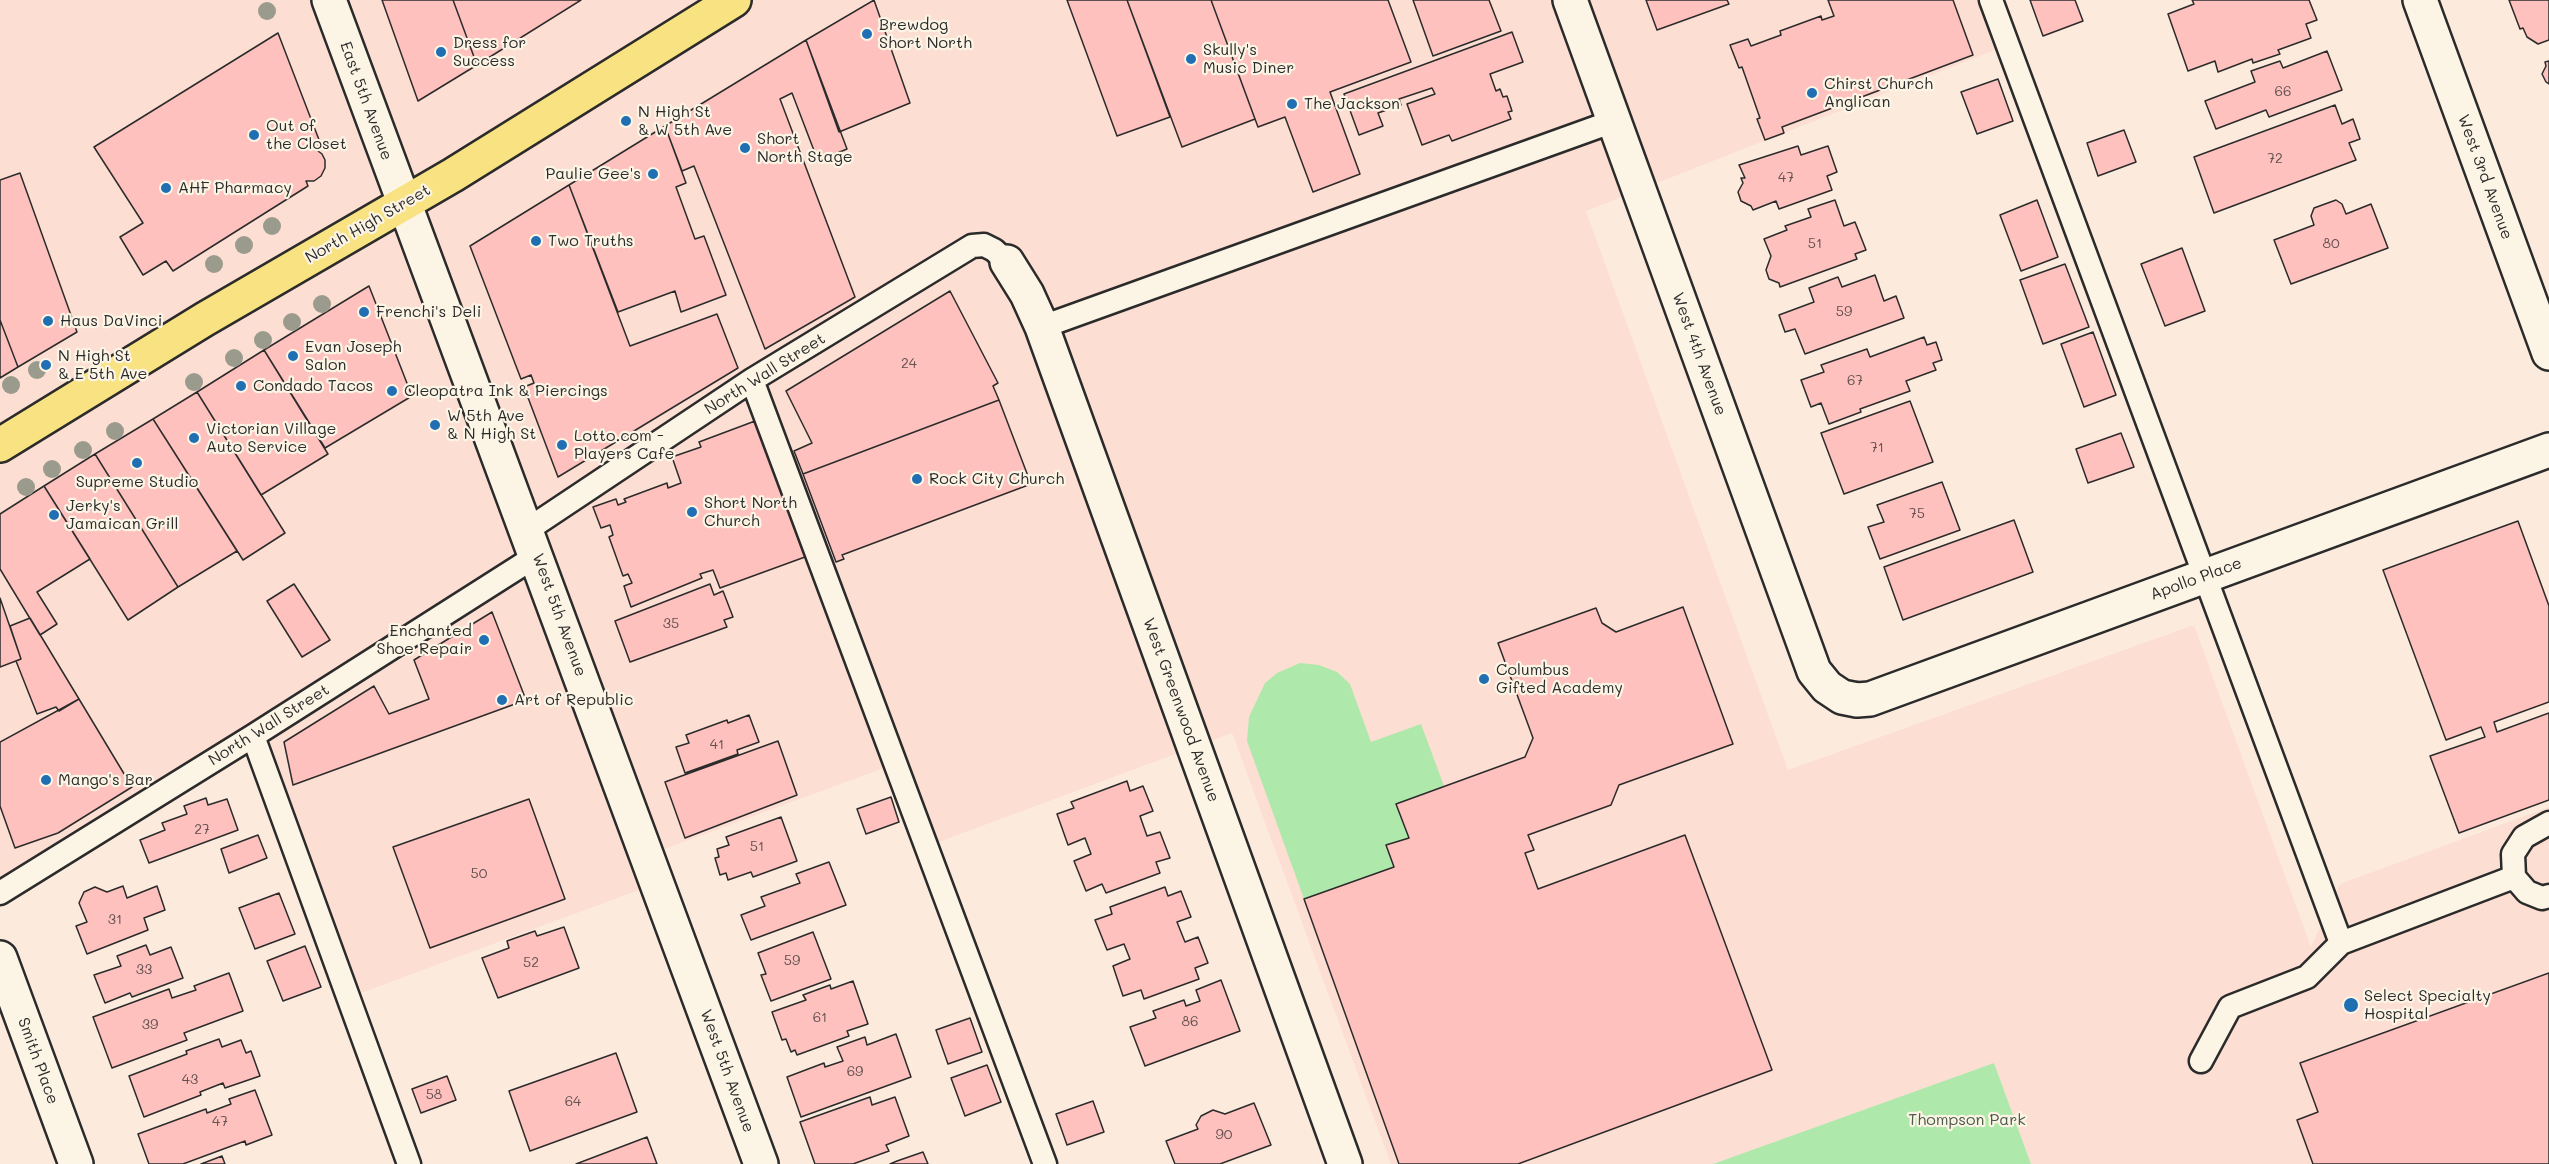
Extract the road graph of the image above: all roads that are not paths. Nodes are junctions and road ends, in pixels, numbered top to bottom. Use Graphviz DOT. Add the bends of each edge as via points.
graph roads {
  1 [pos="328,0"];
  2 [pos="734,0"];
  3 [pos="1570,0"];
  4 [pos="1991,0"];
  5 [pos="2420,0"];
  6 [pos="1614,121"];
  7 [pos="404,203"];
  8 [pos="1007,262"];
  9 [pos="1042,327"];
  10 [pos="2549,353"];
  11 [pos="752,380"];
  12 [pos="0,445"];
  13 [pos="2549,450"];
  14 [pos="532,543"];
  15 [pos="2205,576"];
  16 [pos="1842,697"];
  17 [pos="254,736"];
  18 [pos="2549,823"];
  19 [pos="2514,877"];
  20 [pos="0,893"];
  21 [pos="2549,896"];
  22 [pos="2341,943"];
  23 [pos="0,958"];
  24 [pos="2201,1061"];
  25 [pos="76,1164"];
  26 [pos="409,1164"];
  27 [pos="761,1164"];
  28 [pos="1045,1164"];
  29 [pos="1344,1164"];
  1 -- 7 [label="street, East 5th Avenue"];
  2 -- 7 [label="main road, North High Street"];
  3 -- 6 [label="street, West 4th Avenue"];
  4 -- 15 [label="lane"];
  5 -- 10 [label="street, West 3rd Avenue"];
  6 -- 9 [label="lane"];
  6 -- 16 [label="street, West 4th Avenue" via="1814,671"];
  7 -- 12 [label="main road, North High Street"];
  7 -- 14 [label="street, West 5th Avenue"];
  8 -- 9 [label="street, West Greenwood Avenue"];
  8 -- 11 [label="lane, North Wall Street" via="984,245 972,246"];
  9 -- 29 [label="street, West Greenwood Avenue"];
  11 -- 14 [label="lane, North Wall Street"];
  11 -- 28 [label="lane"];
  13 -- 15 [label="street, Apollo Place"];
  14 -- 17 [label="lane, North Wall Street"];
  14 -- 27 [label="street, West 5th Avenue"];
  15 -- 16 [label="street, Apollo Place" via="1870,699"];
  15 -- 22 [label="lane"];
  17 -- 20 [label="lane, North Wall Street"];
  17 -- 26 [label="lane"];
  18 -- 19 [label="lane" via="2524,837 2513,854"];
  19 -- 21 [label="lane" via="2527,892 2542,898"];
  19 -- 22 [label="lane"];
  22 -- 24 [label="lane" via="2307,977 2230,1007"];
  23 -- 25 [label="street, Smith Place"];
}
